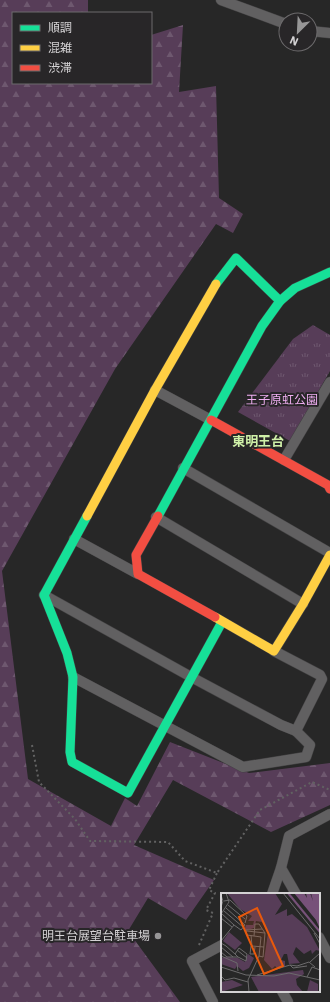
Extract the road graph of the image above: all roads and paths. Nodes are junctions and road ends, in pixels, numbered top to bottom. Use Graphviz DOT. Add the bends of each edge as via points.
graph roads {
  1 [pos="222,0"];
  2 [pos="278,21"];
  3 [pos="318,32"];
  4 [pos="330,33"];
  5 [pos="330,272"];
  6 [pos="280,301"];
  7 [pos="330,382"];
  8 [pos="155,390"];
  9 [pos="211,420"];
  10 [pos="284,460"];
  11 [pos="184,468"];
  12 [pos="330,489"];
  13 [pos="156,517"];
  14 [pos="74,539"];
  15 [pos="330,554"];
  16 [pos="138,574"];
  17 [pos="44,595"];
  18 [pos="303,604"];
  19 [pos="222,622"];
  20 [pos="274,651"];
  21 [pos="73,677"];
  22 [pos="193,678"];
  23 [pos="164,725"];
  24 [pos="296,731"];
  25 [pos="32,745"];
  26 [pos="330,790"];
  27 [pos="328,818"];
  28 [pos="281,868"];
  29 [pos="217,873"];
  30 [pos="272,893"];
  31 [pos="295,893"];
  32 [pos="320,940"];
  33 [pos="221,946"];
  34 [pos="198,949"];
  35 [pos="330,958"];
  36 [pos="283,992"];
  37 [pos="213,1002"];
  38 [pos="288,1002"];
  1 -- 2 [label="street"];
  3 -- 4 [label="street"];
  5 -- 6 [label="street" via="295,288"];
  6 -- 8 [label="street" via="236,258 216,282"];
  6 -- 9 [label="street" via="262,326"];
  7 -- 10 [label="street"];
  8 -- 9 [label="street"];
  8 -- 14 [label="street"];
  9 -- 10 [label="street"];
  9 -- 11 [label="street"];
  10 -- 12 [label="street" via="328,484"];
  11 -- 13 [label="street"];
  11 -- 15 [label="street"];
  13 -- 16 [label="street" via="136,555"];
  13 -- 18 [label="street"];
  14 -- 16 [label="street"];
  14 -- 17 [label="street"];
  15 -- 18 [label="street"];
  16 -- 19 [label="street"];
  17 -- 21 [label="street" via="67,653"];
  17 -- 22 [label="street"];
  18 -- 20 [label="street"];
  19 -- 20 [label="street"];
  19 -- 22 [label="street"];
  20 -- 24 [label="street" via="322,678"];
  21 -- 23 [label="street"];
  21 -- 23 [label="street" via="70,752 72,762 128,793"];
  22 -- 23 [label="street"];
  22 -- 24 [label="street"];
  23 -- 24 [label="street" via="243,767 306,757 310,745"];
  25 -- 29 [label="path" via="39,782 75,819 90,841 168,842 185,861"];
  26 -- 29 [label="path" via="312,782 260,810"];
  27 -- 28 [label="street" via="289,836"];
  28 -- 30 [label="street"];
  28 -- 31 [label="street"];
  29 -- 34 [label="path" via="208,890 214,893 206,910 213,913"];
  32 -- 35 [label="street"];
  33 -- 37 [label="street" via="192,961"];
  36 -- 38 [label="street"];
}
